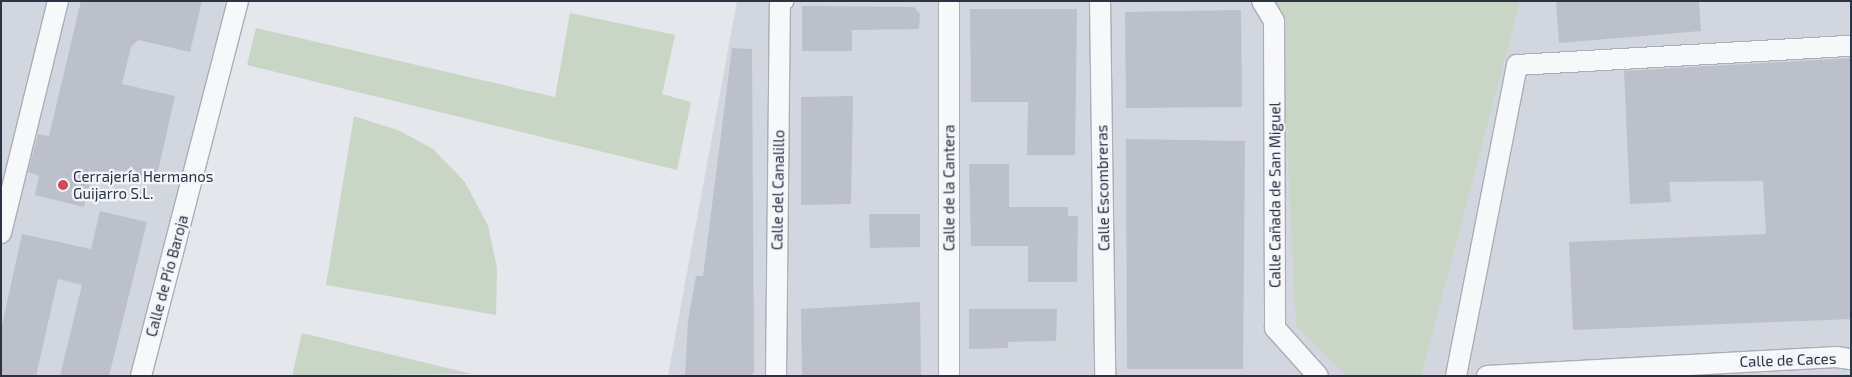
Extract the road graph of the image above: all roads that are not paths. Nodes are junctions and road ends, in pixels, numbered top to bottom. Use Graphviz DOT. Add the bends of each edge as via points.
graph roads {
  1 [pos="58,1"];
  2 [pos="238,1"];
  3 [pos="949,1"];
  4 [pos="1100,1"];
  5 [pos="1262,1"];
  6 [pos="781,2"];
  7 [pos="1851,46"];
  8 [pos="1,233"];
  9 [pos="1851,360"];
  10 [pos="141,376"];
  11 [pos="776,376"];
  12 [pos="949,376"];
  13 [pos="1105,376"];
  14 [pos="1318,376"];
  15 [pos="1456,376"];
  16 [pos="1487,376"];
  1 -- 8 [label="street"];
  2 -- 10 [label="street, Calle de Pío Baroja"];
  3 -- 12 [label="street, Calle de la Cantera"];
  4 -- 13 [label="street, Calle Escombreras"];
  5 -- 14 [label="street, Calle Cañada de San Miguel" via="1274,21 1276,328"];
  6 -- 11 [label="street, Calle del Canalillo"];
  7 -- 15 [label="street" via="1517,65"];
  9 -- 16 [label="street, Calle de Caces" via="1836,357"];
}
